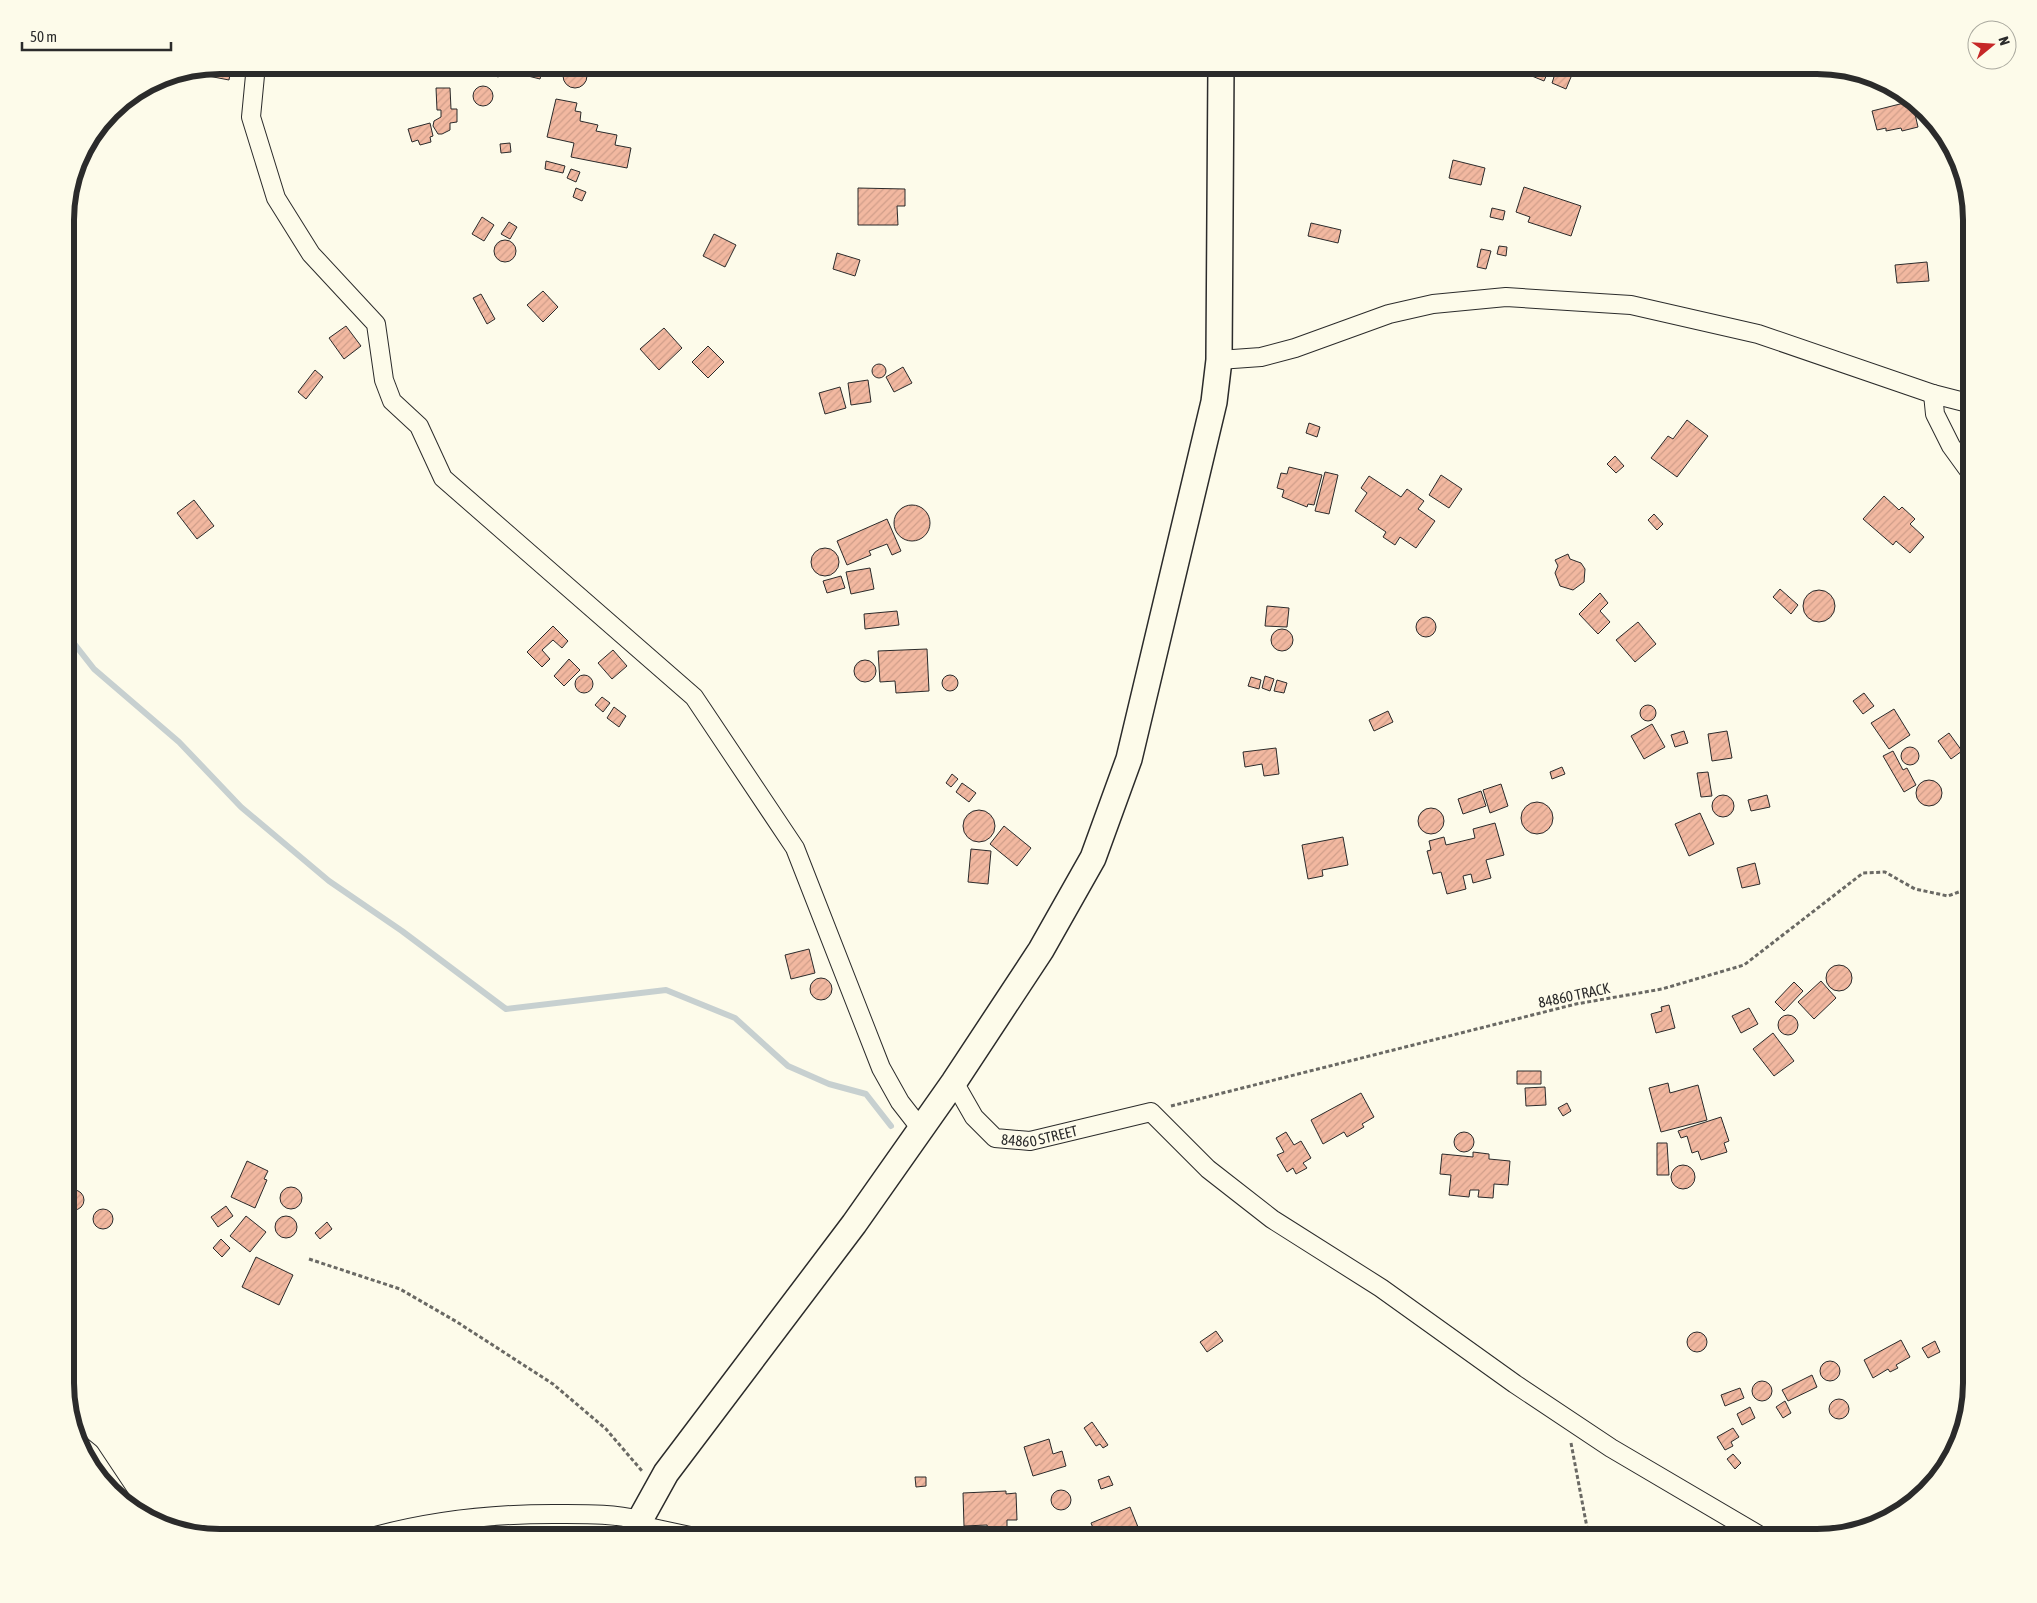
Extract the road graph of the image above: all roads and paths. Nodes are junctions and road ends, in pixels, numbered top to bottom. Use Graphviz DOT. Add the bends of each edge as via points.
graph roads {
  1 [pos="255,74"];
  2 [pos="1221,74"];
  3 [pos="1219,360"];
  4 [pos="1934,394"];
  5 [pos="1963,402"];
  6 [pos="1963,463"];
  7 [pos="1963,890"];
  8 [pos="954,1082"];
  9 [pos="1151,1112"];
  10 [pos="921,1129"];
  11 [pos="310,1259"];
  12 [pos="1567,1418"];
  13 [pos="657,1488"];
  14 [pos="408,1529"];
  15 [pos="634,1529"];
  16 [pos="1587,1529"];
  17 [pos="1749,1529"];
  1 -- 10 [label="street" via="252,117 276,198 311,254 376,324 384,380 392,400 419,426 443,478 694,697 795,848 881,1068 900,1102"];
  2 -- 3 [label="street"];
  3 -- 4 [label="street" via="1261,357 1389,314 1433,304 1506,297 1631,305 1758,334"];
  3 -- 8 [label="street" via="1214,402 1129,759 1093,858 1041,950"];
  4 -- 5 [label="street"];
  4 -- 6 [label="street" via="1935,414"];
  7 -- 9 [label="path, 84860 TRACK" via="1948,896 1915,889 1885,872 1863,874 1744,965 1662,989 1576,1004"];
  8 -- 9 [label="street, 84860 STREET" via="974,1117 994,1138 1030,1140"];
  8 -- 10 [label="street"];
  9 -- 12 [label="street" via="1208,1169 1272,1219 1381,1288"];
  10 -- 13 [label="street"];
  11 -- 13 [label="path" via="400,1288 553,1384 606,1429"];
  12 -- 16 [label="path"];
  12 -- 17 [label="street" via="1611,1448"];
  13 -- 15 [label="street"];
  14 -- 15 [label="street" via="440,1522 518,1514 610,1514"];
}
